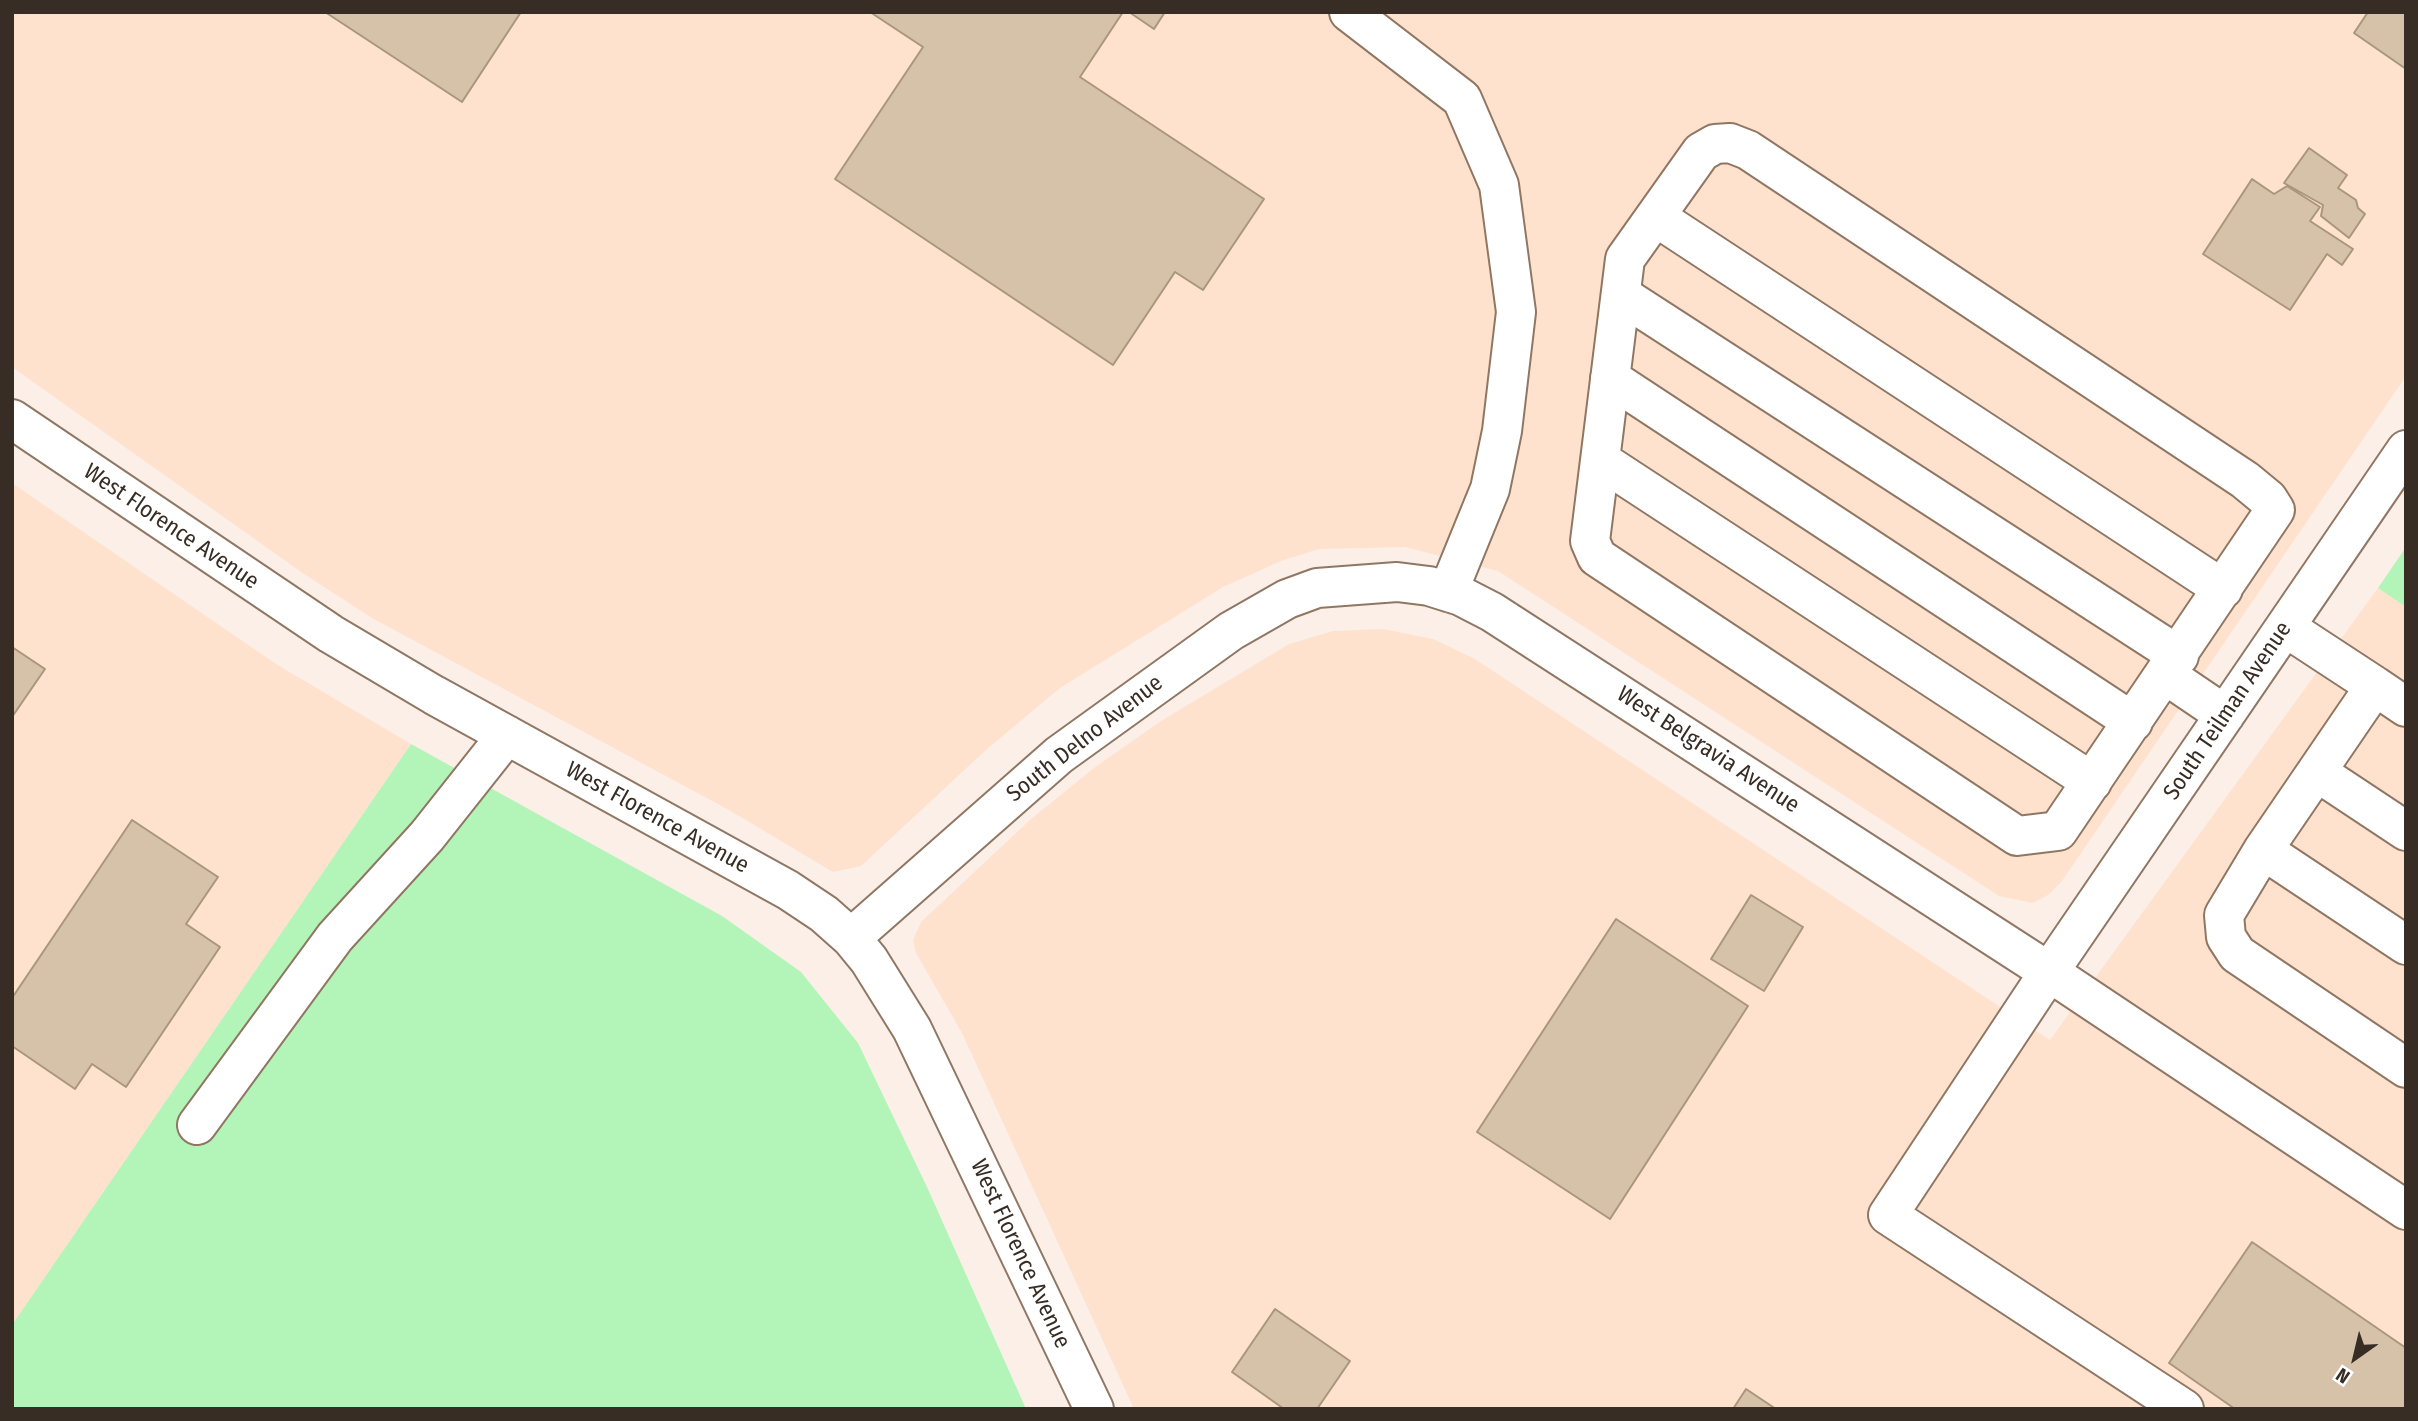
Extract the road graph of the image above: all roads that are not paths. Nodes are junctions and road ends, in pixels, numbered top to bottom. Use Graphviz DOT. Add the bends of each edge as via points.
graph roads {
  1 [pos="1349,12"];
  2 [pos="1656,217"];
  3 [pos="1621,295"];
  4 [pos="1610,379"];
  5 [pos="12,419"];
  6 [pos="2406,450"];
  7 [pos="1600,460"];
  8 [pos="1346,583"];
  9 [pos="2223,589"];
  10 [pos="1448,592"];
  11 [pos="2285,627"];
  12 [pos="2173,665"];
  13 [pos="2390,696"];
  14 [pos="2225,715"];
  15 [pos="2133,722"];
  16 [pos="507,735"];
  17 [pos="2317,772"];
  18 [pos="2092,782"];
  19 [pos="2406,831"];
  20 [pos="2263,850"];
  21 [pos="851,938"];
  22 [pos="2406,945"];
  23 [pos="2049,972"];
  24 [pos="2406,1068"];
  25 [pos="197,1125"];
  26 [pos="2406,1210"];
  27 [pos="1094,1409"];
  28 [pos="2184,1409"];
  1 -- 10 [label="street" via="1462,99 1499,185 1516,312 1502,430 1490,489"];
  2 -- 3 [label="street" via="1625,259"];
  2 -- 9 [label="street"];
  2 -- 9 [label="street" via="1701,152 1730,143 1748,150 2267,499 2275,510"];
  3 -- 4 [label="street"];
  3 -- 12 [label="street"];
  4 -- 7 [label="street"];
  4 -- 15 [label="street"];
  5 -- 16 [label="street, West Florence Avenue" via="320,628"];
  6 -- 11 [label="street, South Teilman Avenue"];
  7 -- 18 [label="street"];
  7 -- 18 [label="street" via="1590,541 1597,557 2017,836 2058,831"];
  8 -- 10 [label="street, West Belgravia Avenue" via="1397,582"];
  8 -- 21 [label="street, South Delno Avenue" via="1287,599 1199,652 1059,755"];
  9 -- 12 [label="street"];
  10 -- 23 [label="street, West Belgravia Avenue" via="1524,630"];
  11 -- 13 [label="street"];
  11 -- 14 [label="street, South Teilman Avenue"];
  12 -- 14 [label="street"];
  12 -- 15 [label="street"];
  13 -- 17 [label="street"];
  14 -- 23 [label="street, South Teilman Avenue"];
  15 -- 18 [label="street"];
  16 -- 21 [label="street, West Florence Avenue" via="788,890"];
  16 -- 25 [label="street" via="427,836 335,937"];
  17 -- 19 [label="street"];
  17 -- 20 [label="street"];
  20 -- 22 [label="street"];
  20 -- 24 [label="street" via="2224,915 2226,937 2236,954"];
  21 -- 27 [label="street, West Florence Avenue" via="912,1028"];
  23 -- 26 [label="street, West Belgravia Avenue"];
  23 -- 28 [label="street, South Teilman Avenue" via="1888,1215"];
}
